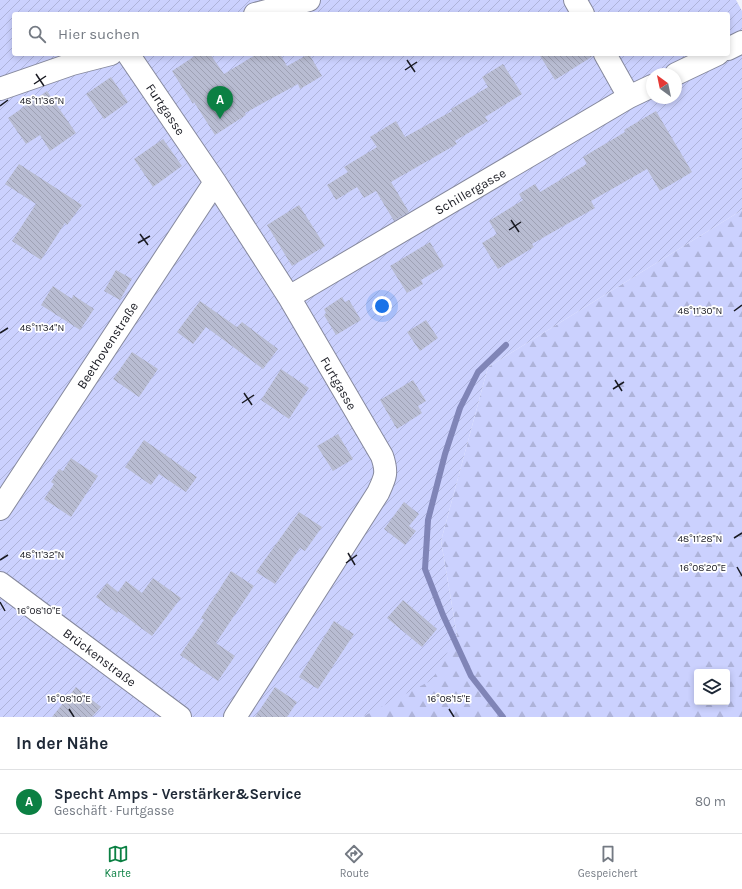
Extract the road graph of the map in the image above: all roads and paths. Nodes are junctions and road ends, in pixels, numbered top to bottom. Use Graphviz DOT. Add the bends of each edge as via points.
graph roads {
  1 [pos="308,0"];
  2 [pos="575,0"];
  3 [pos="263,12"];
  4 [pos="582,12"];
  5 [pos="742,42"];
  6 [pos="730,48"];
  7 [pos="103,56"];
  8 [pos="129,56"];
  9 [pos="607,56"];
  10 [pos="714,56"];
  11 [pos="682,71"];
  12 [pos="0,89"];
  13 [pos="646,89"];
  14 [pos="630,97"];
  15 [pos="215,182"];
  16 [pos="289,297"];
  17 [pos="0,509"];
  18 [pos="0,583"];
  19 [pos="180,717"];
  20 [pos="235,717"];
  1 -- 3 [label="street"];
  2 -- 4 [label="street"];
  5 -- 6 [label="street"];
  7 -- 12 [label="street"];
  8 -- 15 [label="street, Furtgasse"];
  9 -- 14 [label="street"];
  10 -- 11 [label="street"];
  13 -- 14 [label="street, Schillergasse"];
  14 -- 16 [label="street, Schillergasse"];
  15 -- 16 [label="street, Furtgasse"];
  15 -- 17 [label="street, Beethovenstraße"];
  16 -- 20 [label="street, Furtgasse" via="382,456 386,477"];
  18 -- 19 [label="street, Brückenstraße"];
}
